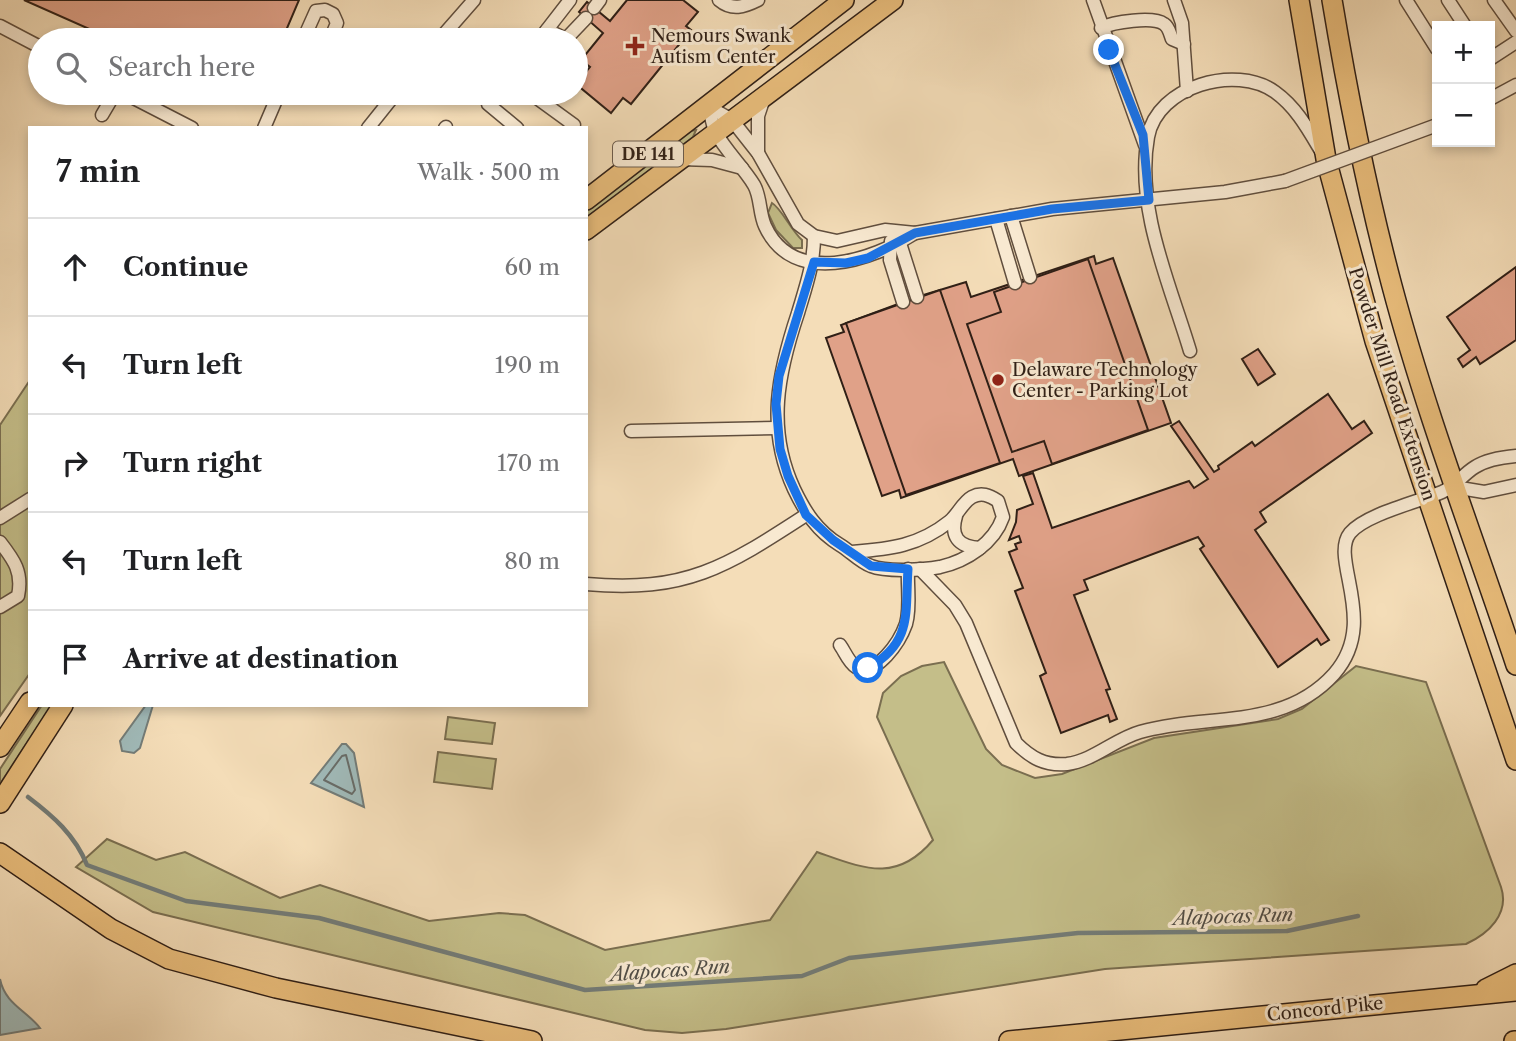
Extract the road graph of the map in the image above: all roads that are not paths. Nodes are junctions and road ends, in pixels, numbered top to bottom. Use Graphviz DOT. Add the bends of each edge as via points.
graph roads {
  1 [pos="474,0"];
  2 [pos="570,0"];
  3 [pos="719,0"];
  4 [pos="758,0"];
  5 [pos="844,0"];
  6 [pos="892,0"];
  7 [pos="1093,0"];
  8 [pos="1174,0"];
  9 [pos="1299,0"];
  10 [pos="1332,0"];
  11 [pos="1406,0"];
  12 [pos="1448,0"];
  13 [pos="1494,0"];
  14 [pos="593,9"];
  15 [pos="1462,21"];
  16 [pos="0,26"];
  17 [pos="308,28"];
  18 [pos="335,28"];
  19 [pos="450,28"];
  20 [pos="548,28"];
  21 [pos="576,28"];
  22 [pos="1101,28"];
  23 [pos="1516,32"];
  24 [pos="28,41"];
  25 [pos="1432,41"];
  26 [pos="1516,42"];
  27 [pos="1184,44"];
  28 [pos="1495,56"];
  29 [pos="1516,85"];
  30 [pos="1187,91"];
  31 [pos="766,93"];
  32 [pos="1495,96"];
  33 [pos="108,105"];
  34 [pos="147,105"];
  35 [pos="274,105"];
  36 [pos="386,105"];
  37 [pos="489,105"];
  38 [pos="546,105"];
  39 [pos="709,107"];
  40 [pos="102,115"];
  41 [pos="188,126"];
  42 [pos="265,126"];
  43 [pos="370,126"];
  44 [pos="515,126"];
  45 [pos="573,126"];
  46 [pos="724,126"];
  47 [pos="1432,127"];
  48 [pos="1146,149"];
  49 [pos="758,153"];
  50 [pos="681,159"];
  51 [pos="1326,159"];
  52 [pos="742,168"];
  53 [pos="588,198"];
  54 [pos="1149,200"];
  55 [pos="1011,216"];
  56 [pos="996,219"];
  57 [pos="588,229"];
  58 [pos="814,236"];
  59 [pos="895,240"];
  60 [pos="814,262"];
  61 [pos="1030,277"];
  62 [pos="1015,283"];
  63 [pos="917,297"];
  64 [pos="903,302"];
  65 [pos="1190,351"];
  66 [pos="776,428"];
  67 [pos="631,431"];
  68 [pos="1516,456"];
  69 [pos="1516,485"];
  70 [pos="1454,486"];
  71 [pos="1427,498"];
  72 [pos="28,500"];
  73 [pos="806,515"];
  74 [pos="956,516"];
  75 [pos="0,518"];
  76 [pos="0,542"];
  77 [pos="980,548"];
  78 [pos="852,552"];
  79 [pos="914,569"];
  80 [pos="588,584"];
  81 [pos="0,607"];
  82 [pos="840,645"];
  83 [pos="1516,665"];
  84 [pos="28,705"];
  85 [pos="62,707"];
  86 [pos="0,747"];
  87 [pos="1516,760"];
  88 [pos="0,803"];
  89 [pos="0,853"];
  90 [pos="1516,974"];
  91 [pos="1516,991"];
  92 [pos="1477,993"];
  93 [pos="532,1041"];
  94 [pos="1009,1041"];
  1 -- 19 [label="street"];
  2 -- 20 [label="street"];
  3 -- 4 [label="street" via="727,6 743,7"];
  5 -- 39 [label="highway, DE 141"];
  6 -- 31 [label="highway, DE 141"];
  7 -- 22 [label="street"];
  8 -- 27 [label="street"];
  9 -- 51 [label="highway, Powder Mill Road Extension"];
  10 -- 70 [label="highway, Powder Mill Road Extension" via="1376,225"];
  11 -- 25 [label="street"];
  12 -- 15 [label="street"];
  13 -- 23 [label="street"];
  14 -- 21 [label="street"];
  16 -- 24 [label="street"];
  17 -- 18 [label="street" via="316,11 325,10 333,14"];
  22 -- 27 [label="street" via="1117,22 1158,21 1168,28 1172,39"];
  22 -- 48 [label="street"];
  26 -- 28 [label="street"];
  27 -- 30 [label="street"];
  29 -- 32 [label="street"];
  30 -- 48 [label="street" via="1151,123"];
  30 -- 51 [label="street" via="1222,79 1255,81 1295,109"];
  31 -- 46 [label="highway, DE 141"];
  31 -- 49 [label="street" via="758,116"];
  33 -- 40 [label="street"];
  34 -- 41 [label="street"];
  35 -- 42 [label="street"];
  36 -- 43 [label="street"];
  37 -- 44 [label="street"];
  38 -- 45 [label="street"];
  39 -- 46 [label="street"];
  39 -- 46 [label="street"];
  39 -- 53 [label="highway, DE 141"];
  46 -- 49 [label="street"];
  46 -- 50 [label="highway, DE 141"];
  46 -- 52 [label="street"];
  47 -- 54 [label="street, bridge" via="1285,181"];
  48 -- 54 [label="street"];
  49 -- 58 [label="street" via="798,224"];
  50 -- 52 [label="street" via="712,160"];
  50 -- 57 [label="highway, DE 141"];
  51 -- 71 [label="highway, Powder Mill Road Extension" via="1375,341"];
  52 -- 60 [label="street" via="755,186 765,226 779,245"];
  54 -- 55 [label="street"];
  54 -- 65 [label="street" via="1153,229"];
  55 -- 56 [label="street"];
  55 -- 61 [label="street"];
  56 -- 59 [label="street"];
  56 -- 62 [label="street"];
  58 -- 59 [label="street" via="837,241 863,234"];
  58 -- 60 [label="street"];
  59 -- 60 [label="street" via="846,263"];
  59 -- 63 [label="street"];
  59 -- 64 [label="street" via="890,260"];
  60 -- 66 [label="street" via="779,376"];
  66 -- 67 [label="street"];
  66 -- 73 [label="street" via="788,476"];
  68 -- 70 [label="street" via="1475,467"];
  69 -- 70 [label="street" via="1484,492"];
  70 -- 71 [label="street"];
  70 -- 83 [label="highway, Powder Mill Road Extension"];
  71 -- 79 [label="street" via="1362,524 1349,534 1345,557 1355,604 1354,634 1345,660 1321,687 1299,703 1266,715 1138,732 1069,764 1046,764 1031,758 1016,743 956,605"];
  71 -- 87 [label="highway, Powder Mill Road Extension"];
  72 -- 75 [label="street"];
  73 -- 78 [label="street"];
  73 -- 80 [label="street" via="736,561 702,575 651,586"];
  74 -- 77 [label="street" via="953,534 957,540"];
  74 -- 77 [label="street" via="974,496 998,500 1003,517 1000,526"];
  74 -- 78 [label="street" via="936,533 910,545"];
  76 -- 81 [label="street" via="18,566 21,580 18,596"];
  77 -- 79 [label="street" via="946,565"];
  78 -- 79 [label="street" via="871,566"];
  79 -- 82 [label="street" via="906,623 888,654 859,669"];
  84 -- 86 [label="highway"];
  85 -- 88 [label="highway"];
  89 -- 93 [label="highway" via="111,929 169,960 276,988"];
  90 -- 92 [label="highway"];
  91 -- 92 [label="highway, Concord Pike"];
  92 -- 94 [label="highway, Concord Pike"];
}
